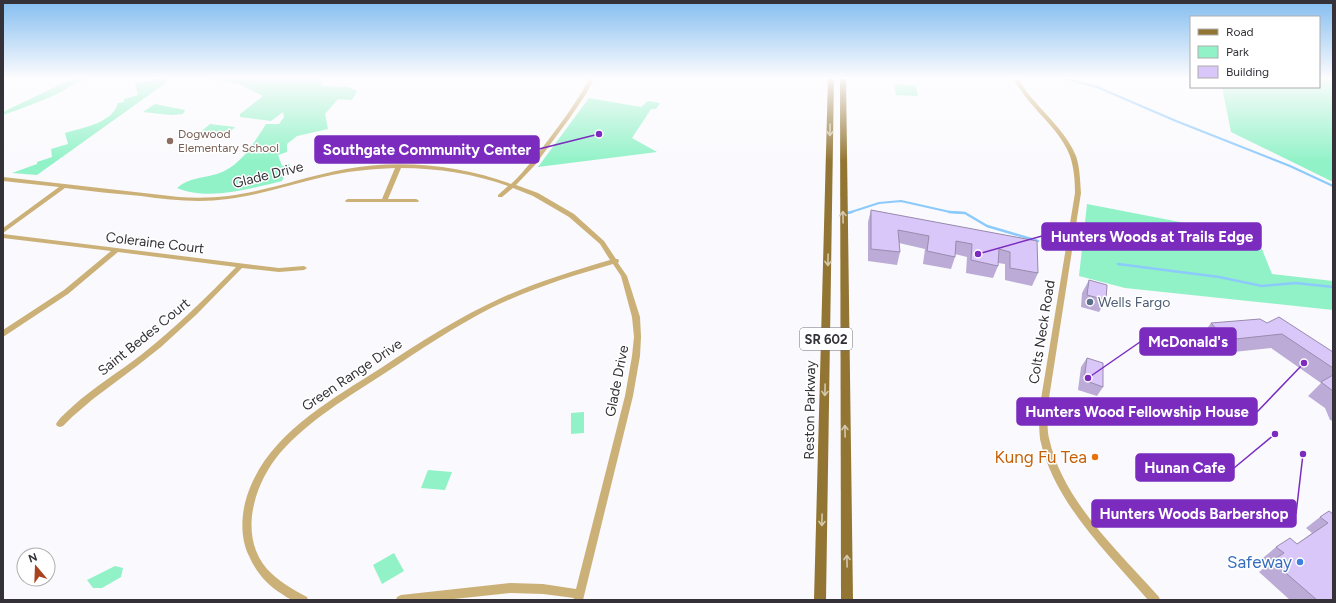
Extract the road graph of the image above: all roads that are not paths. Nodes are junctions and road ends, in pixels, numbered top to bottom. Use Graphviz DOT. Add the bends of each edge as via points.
graph roads {
  1 [pos="576,105"];
  2 [pos="830,105"];
  3 [pos="843,105"];
  4 [pos="1035,105"];
  5 [pos="398,166"];
  6 [pos="3,179"];
  7 [pos="64,186"];
  8 [pos="514,186"];
  9 [pos="500,196"];
  10 [pos="348,201"];
  11 [pos="384,201"];
  12 [pos="416,201"];
  13 [pos="3,230"];
  14 [pos="3,236"];
  15 [pos="117,250"];
  16 [pos="616,261"];
  17 [pos="241,266"];
  18 [pos="304,268"];
  19 [pos="3,334"];
  20 [pos="60,424"];
  21 [pos="579,597"];
  22 [pos="303,600"];
  23 [pos="401,600"];
  24 [pos="820,600"];
  25 [pos="847,600"];
  26 [pos="1155,600"];
  1 -- 8 [label="street"];
  2 -- 24 [label="main road, Reston Parkway / SR 602, one-way"];
  25 -- 3 [label="main road, SR 602, one-way"];
  4 -- 26 [label="street, Colts Neck Road" via="1064,138 1078,173 1078,193 1043,411 1045,442 1056,472 1072,499"];
  5 -- 7 [label="street, Glade Drive" via="345,171 255,194 215,200 188,200"];
  5 -- 8 [label="street, Glade Drive" via="449,170"];
  5 -- 11 [label="street"];
  6 -- 7 [label="street, Glade Drive"];
  7 -- 13 [label="street"];
  8 -- 9 [label="street"];
  8 -- 16 [label="street, Glade Drive" via="551,202 576,218 597,237"];
  10 -- 11 [label="street"];
  11 -- 12 [label="street"];
  14 -- 15 [label="street, Coleraine Court"];
  15 -- 17 [label="street, Coleraine Court"];
  15 -- 19 [label="street" via="66,292"];
  16 -- 21 [label="street, Glade Drive" via="635,308 638,332 636,360"];
  16 -- 22 [label="street, Green Range Drive" via="534,286 454,325 358,386 288,439 266,466 253,492 247,533 252,554 263,573 274,584"];
  17 -- 18 [label="street, Coleraine Court" via="279,270"];
  17 -- 20 [label="street, Saint Bedes Court" via="170,336 80,404"];
  21 -- 23 [label="street" via="544,589 511,588"];
}
